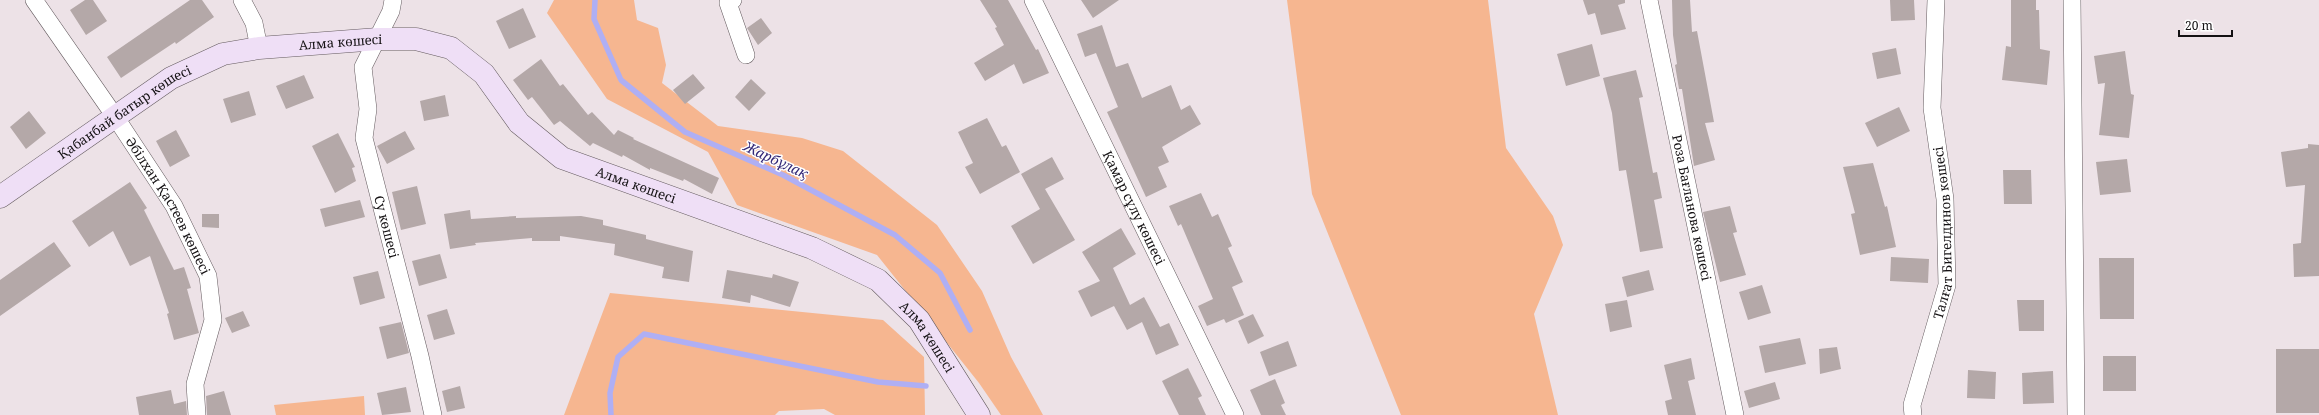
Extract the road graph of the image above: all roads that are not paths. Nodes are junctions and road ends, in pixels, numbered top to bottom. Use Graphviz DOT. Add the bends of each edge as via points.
graph roads {
  1 [pos="34,0"];
  2 [pos="242,0"];
  3 [pos="393,0"];
  4 [pos="733,0"];
  5 [pos="1032,0"];
  6 [pos="1649,0"];
  7 [pos="1936,0"];
  8 [pos="2072,0"];
  9 [pos="378,39"];
  10 [pos="259,48"];
  11 [pos="746,55"];
  12 [pos="116,118"];
  13 [pos="0,197"];
  14 [pos="2071,414"];
  15 [pos="197,415"];
  16 [pos="433,415"];
  17 [pos="979,415"];
  18 [pos="1235,415"];
  19 [pos="1735,415"];
  20 [pos="1913,415"];
  1 -- 12 [label="street, Әбілхан Қастеев көшесі"];
  2 -- 10 [label="street" via="254,23"];
  3 -- 9 [label="street, Су көшесі" via="391,11"];
  4 -- 11 [label="street" via="728,3"];
  5 -- 18 [label="street, Қамар сұлу көшесі"];
  6 -- 19 [label="street, Роза Бағланова көшесі"];
  7 -- 20 [label="street, Талғат Бигелдинов көшесі" via="1932,108 1945,199 1947,285 1912,405"];
  8 -- 14 [label="street"];
  9 -- 10 [label="street, Алма көшесі"];
  9 -- 16 [label="street, Су көшесі" via="363,67 368,109 364,138"];
  9 -- 17 [label="street, Алма көшесі" via="416,39 451,48 484,74 519,123 562,158 812,248 878,280 919,320"];
  10 -- 12 [label="street, Қабанбай батыр көшесі" via="222,54 171,78"];
  12 -- 13 [label="street, Қабанбай батыр көшесі"];
  12 -- 15 [label="street, Әбілхан Қастеев көшесі" via="174,206 208,276 213,320 195,384"];
}
